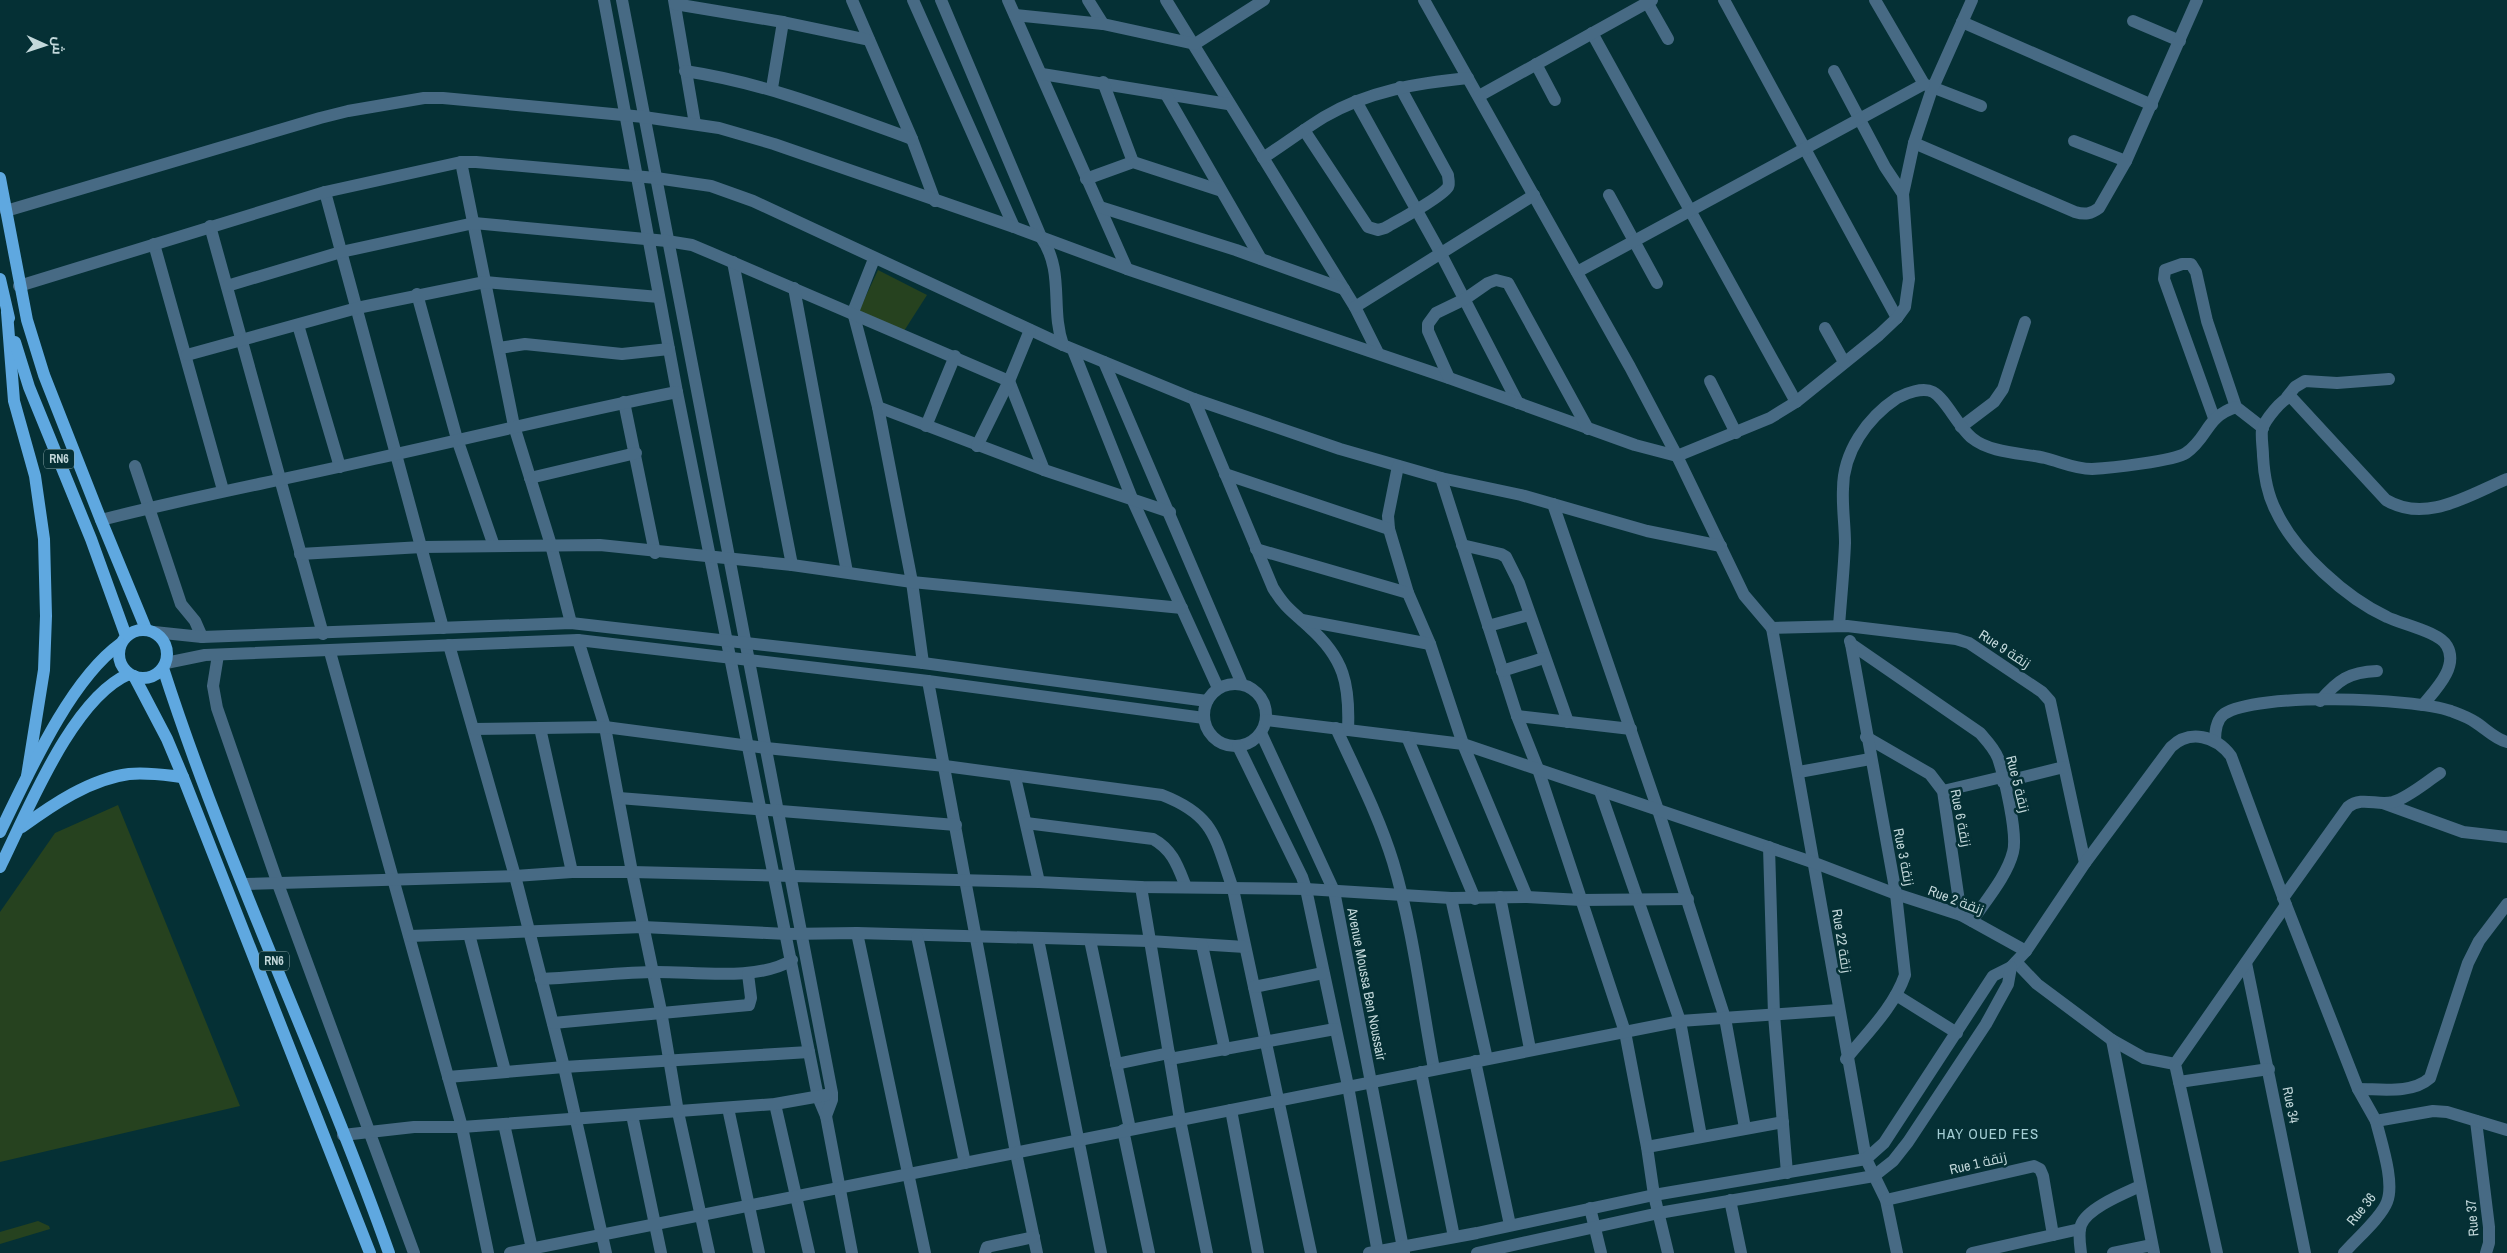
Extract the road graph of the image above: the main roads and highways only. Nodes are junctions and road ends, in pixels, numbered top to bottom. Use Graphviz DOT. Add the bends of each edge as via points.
graph roads {
  1 [pos="0,178"];
  2 [pos="0,279"];
  3 [pos="7,312"];
  4 [pos="150,631"];
  5 [pos="123,640"];
  6 [pos="164,665"];
  7 [pos="131,675"];
  8 [pos="26,776"];
  9 [pos="183,777"];
  10 [pos="20,828"];
  11 [pos="0,832"];
  12 [pos="0,867"];
  13 [pos="370,1253"];
  14 [pos="389,1253"];
  1 -- 4 [label="main road, RN6" via="27,320 44,375 100,520"];
  2 -- 3 [label="main road, RN6"];
  3 -- 5 [label="main road, RN6" via="29,387 91,539"];
  3 -- 8 [label="main road" via="14,401 35,476 44,539 44,670"];
  4 -- 5 [label="main road" via="136,630"];
  4 -- 6 [label="main road, RN6" via="164,642 168,656"];
  5 -- 7 [label="main road, RN6" via="120,661"];
  5 -- 8 [label="main road" via="101,660 71,700"];
  6 -- 7 [label="main road" via="159,673 147,678"];
  6 -- 14 [label="main road, RN6" via="184,732"];
  7 -- 9 [label="main road, RN6" via="167,739"];
  7 -- 10 [label="main road" via="112,682 104,689 75,725"];
  8 -- 11 [label="main road"];
  9 -- 10 [label="main road" via="142,774 109,779 64,799"];
  9 -- 13 [label="main road, RN6"];
  10 -- 12 [label="main road"];
}
